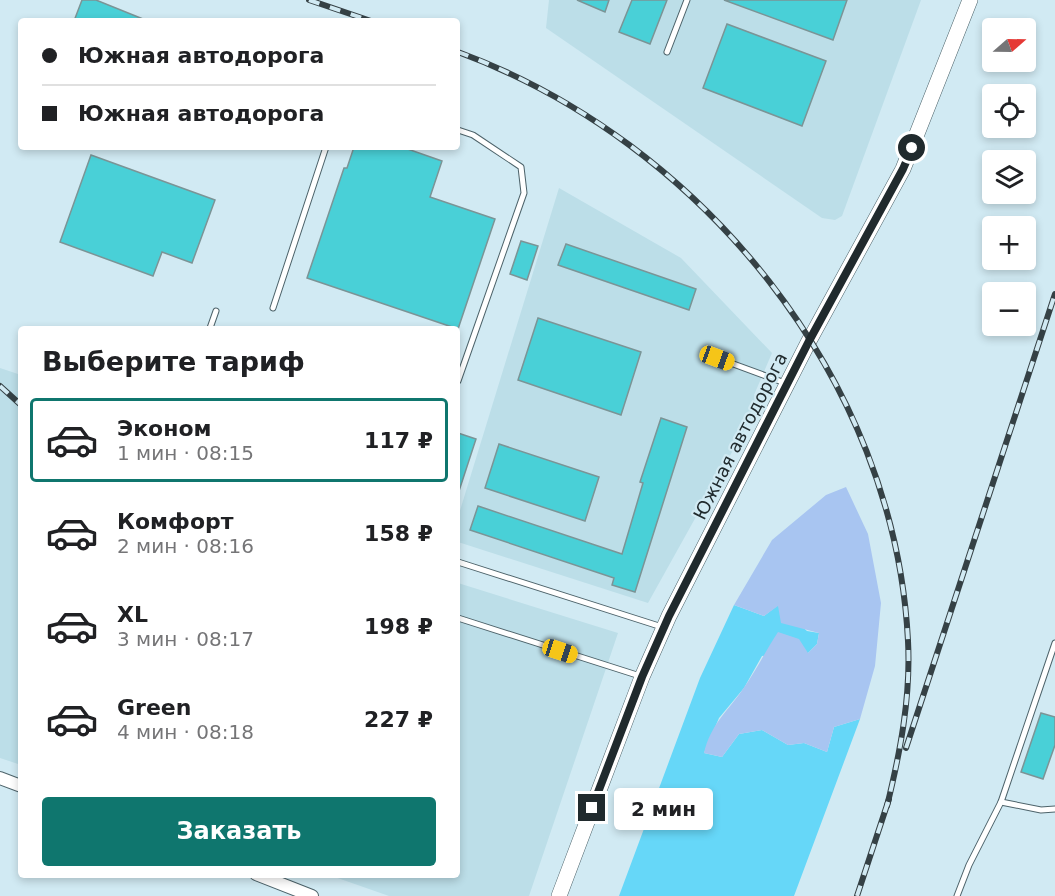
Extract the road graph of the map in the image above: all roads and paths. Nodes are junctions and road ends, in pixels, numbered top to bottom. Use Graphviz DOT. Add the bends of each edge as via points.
graph roads {
  1 [pos="687,0"];
  2 [pos="970,0"];
  3 [pos="667,52"];
  4 [pos="460,131"];
  5 [pos="325,150"];
  6 [pos="273,308"];
  7 [pos="216,311"];
  8 [pos="211,326"];
  9 [pos="717,358"];
  10 [pos="460,375"];
  11 [pos="787,384"];
  12 [pos="460,563"];
  13 [pos="460,619"];
  14 [pos="664,628"];
  15 [pos="1055,643"];
  16 [pos="642,677"];
  17 [pos="0,778"];
  18 [pos="18,785"];
  19 [pos="1001,802"];
  20 [pos="1055,809"];
  21 [pos="266,878"];
  22 [pos="312,896"];
  23 [pos="559,896"];
  24 [pos="957,896"];
  1 -- 3 [label="lane"];
  2 -- 11 [label="main road, Южная автодорога" via="903,169"];
  4 -- 10 [label="lane" via="474,135 521,166 524,193"];
  5 -- 6 [label="lane"];
  7 -- 8 [label="lane"];
  9 -- 11 [label="lane"];
  11 -- 14 [label="main road, Южная автодорога"];
  12 -- 14 [label="lane"];
  13 -- 16 [label="lane"];
  14 -- 16 [label="main road, Южная автодорога"];
  15 -- 19 [label="lane"];
  16 -- 23 [label="main road, Южная автодорога"];
  17 -- 18 [label="street"];
  19 -- 20 [label="lane"];
  19 -- 24 [label="lane"];
  21 -- 22 [label="street"];
}
